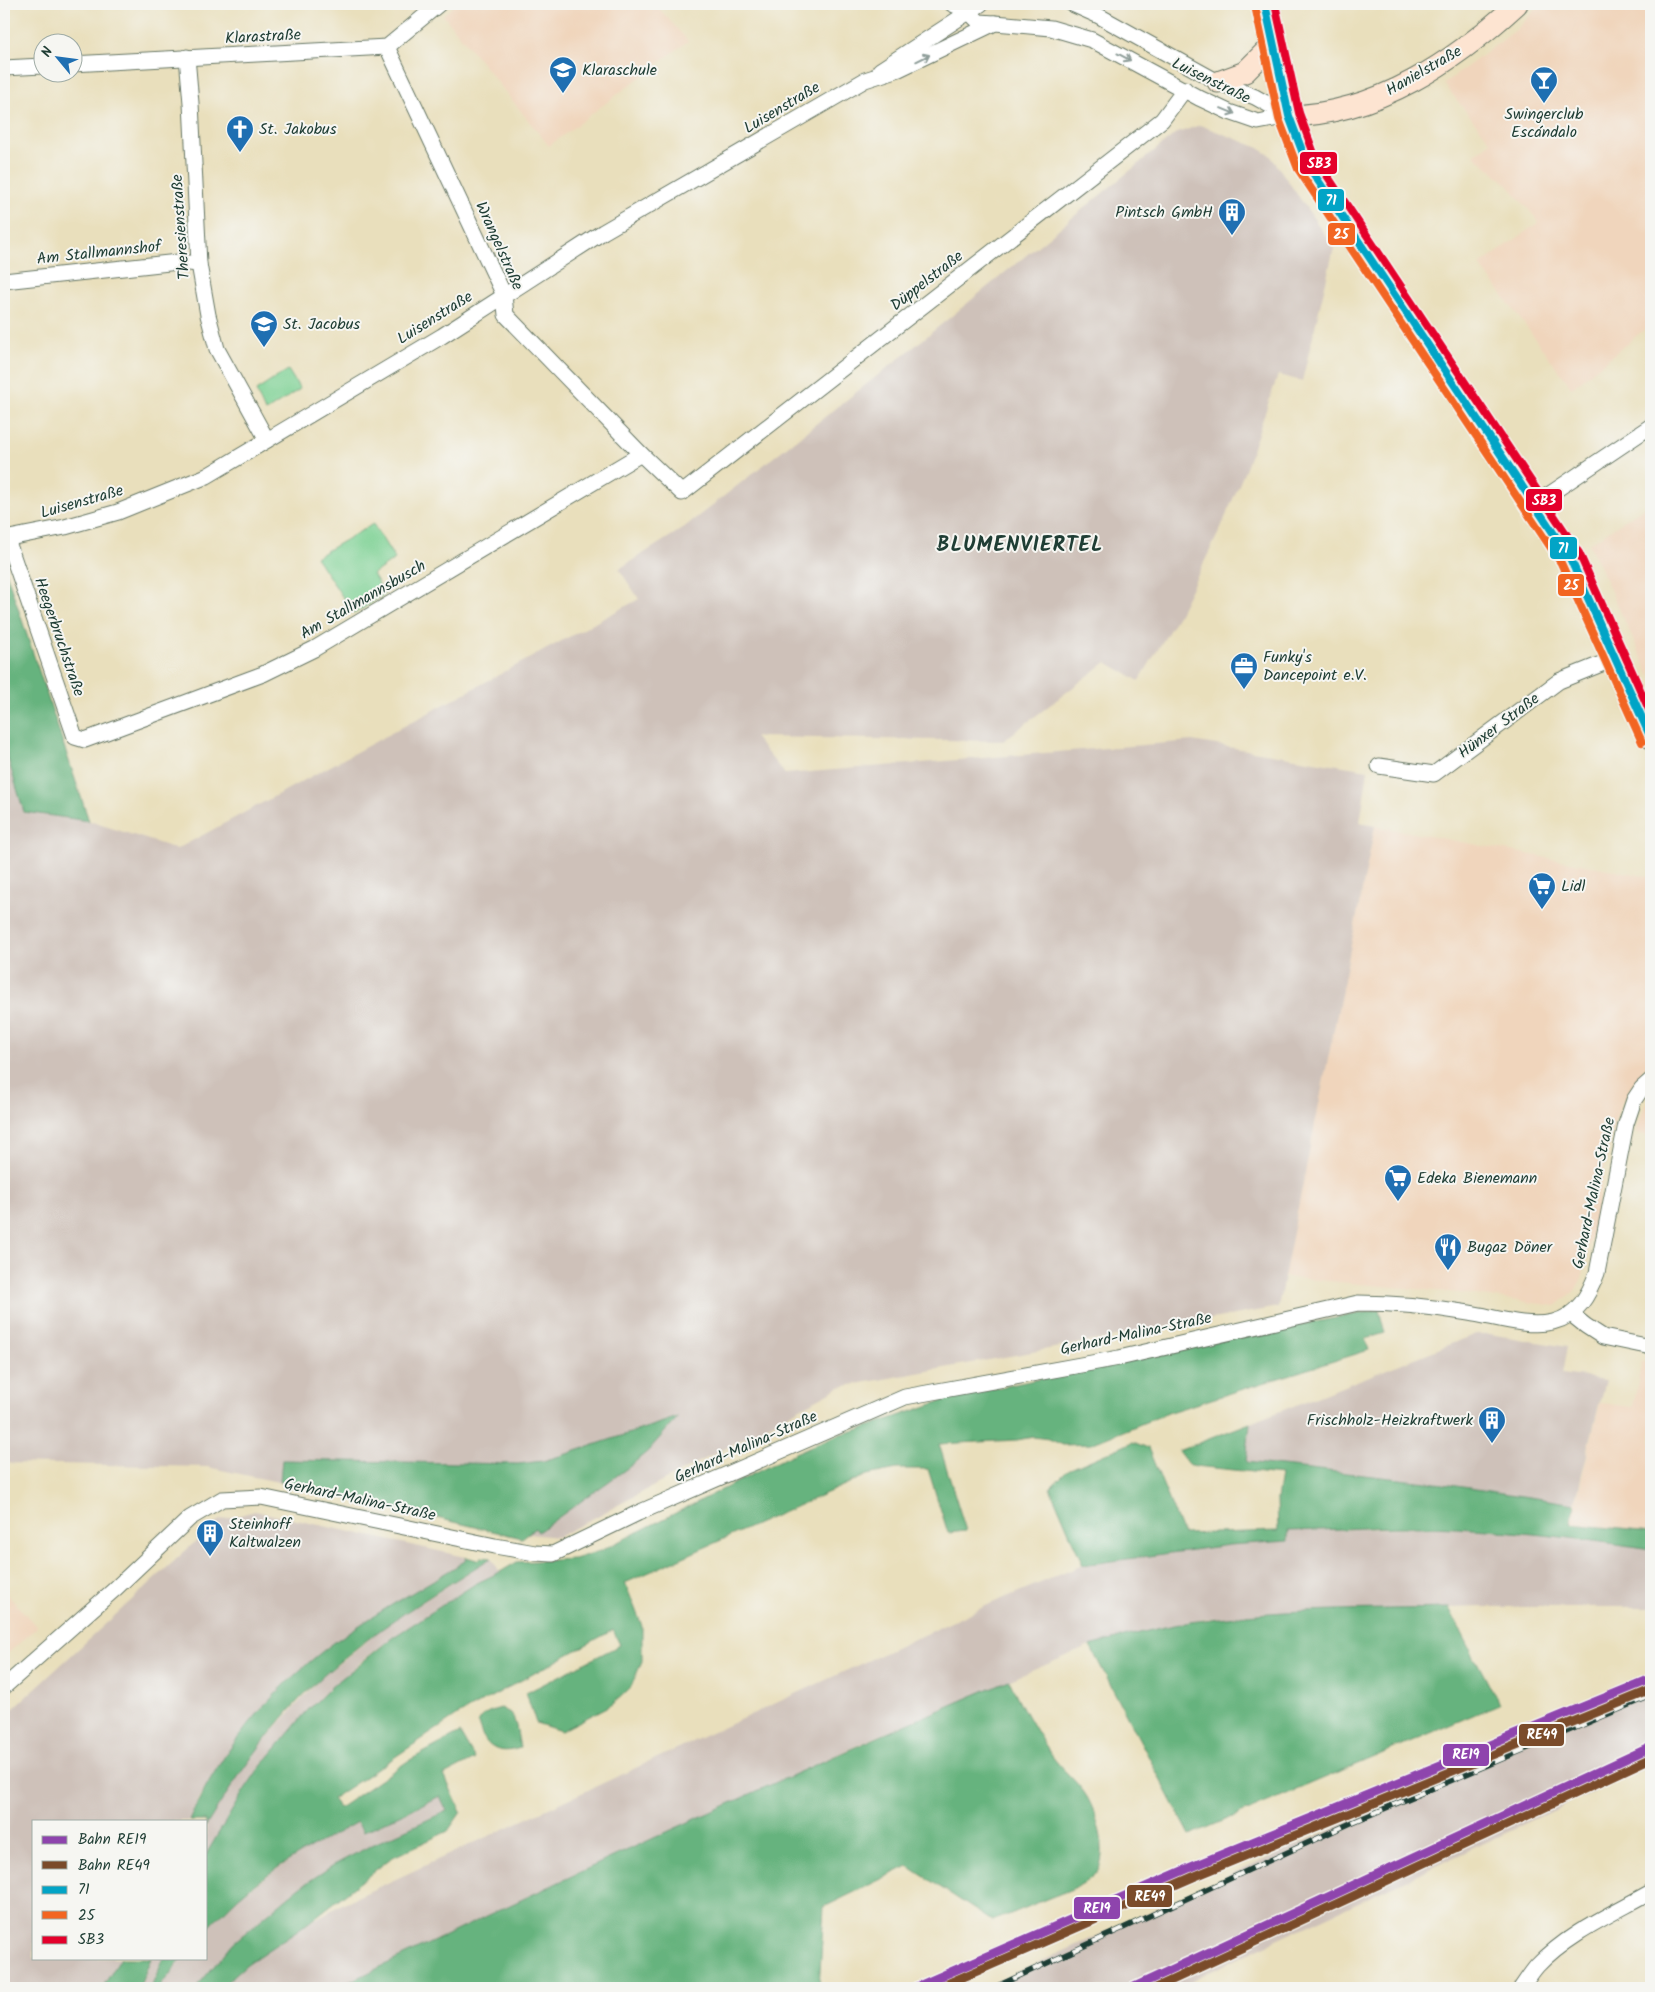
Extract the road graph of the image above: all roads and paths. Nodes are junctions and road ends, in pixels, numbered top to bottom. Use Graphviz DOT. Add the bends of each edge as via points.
graph roads {
  1 [pos="439,4"];
  2 [pos="952,4"];
  3 [pos="1072,4"];
  4 [pos="1266,4"];
  5 [pos="1517,4"];
  6 [pos="974,8"];
  7 [pos="1100,10"];
  8 [pos="995,23"];
  9 [pos="1092,40"];
  10 [pos="1273,44"];
  11 [pos="387,47"];
  12 [pos="187,57"];
  13 [pos="82,63"];
  14 [pos="32,67"];
  15 [pos="4,68"];
  16 [pos="865,80"];
  17 [pos="1218,82"];
  18 [pos="1185,89"];
  19 [pos="1289,116"];
  20 [pos="198,264"];
  21 [pos="4,281"];
  22 [pos="504,295"];
  23 [pos="1651,426"];
  24 [pos="267,440"];
  25 [pos="641,454"];
  26 [pos="682,493"];
  27 [pos="1535,504"];
  28 [pos="5,539"];
  29 [pos="1616,658"];
  30 [pos="1651,738"];
  31 [pos="85,740"];
  32 [pos="1379,766"];
  33 [pos="1651,1080"];
  34 [pos="1571,1314"];
  35 [pos="1651,1347"];
  36 [pos="4,1687"];
  37 [pos="1651,1892"];
  38 [pos="1521,1988"];
  1 -- 11 [label="street"];
  2 -- 6 [label="street"];
  3 -- 7 [label="street, Luisenstraße"];
  4 -- 10 [label="main road"];
  5 -- 19 [label="main road, Hanielstraße" via="1467,46 1407,84 1358,105 1314,115"];
  6 -- 8 [label="street, Luisenstraße" via="979,22"];
  6 -- 16 [label="street, Luisenstraße"];
  7 -- 9 [label="street"];
  7 -- 17 [label="street, Luisenstraße"];
  8 -- 9 [label="street, Luisenstraße" via="1051,28"];
  16 -- 8 [label="street, Luisenstraße, one-way" via="899,69"];
  9 -- 18 [label="street, Luisenstraße, one-way"];
  10 -- 17 [label="main road" via="1245,72"];
  10 -- 19 [label="main road"];
  11 -- 12 [label="street, Klarastraße"];
  11 -- 22 [label="street, Wrangelstraße"];
  12 -- 13 [label="street, Klarastraße"];
  12 -- 20 [label="street, Theresienstraße"];
  14 -- 15 [label="street"];
  16 -- 22 [label="street, Luisenstraße" via="603,232"];
  17 -- 19 [label="street, Luisenstraße"];
  18 -- 19 [label="street, Luisenstraße, one-way" via="1229,112 1258,122"];
  18 -- 26 [label="street, Düppelstraße" via="1162,120"];
  19 -- 27 [label="main road" via="1307,164"];
  20 -- 21 [label="street, Am Stallmannshof" via="178,262"];
  20 -- 24 [label="street, Theresienstraße" via="217,349"];
  22 -- 24 [label="street, Luisenstraße" via="442,336"];
  22 -- 25 [label="street, Wrangelstraße" via="506,315"];
  23 -- 27 [label="street"];
  24 -- 28 [label="street, Luisenstraße" via="207,476 118,512"];
  25 -- 26 [label="street, Wrangelstraße"];
  25 -- 31 [label="street, Am Stallmannsbusch" via="314,650 263,674"];
  27 -- 29 [label="main road" via="1570,558"];
  28 -- 31 [label="street, Heegerbruchstraße" via="75,738"];
  29 -- 30 [label="main road"];
  29 -- 32 [label="street, Hünxer Straße" via="1559,681 1434,774"];
  33 -- 34 [label="street, Gerhard-Malina-Straße" via="1634,1100 1626,1124 1597,1273 1588,1295"];
  34 -- 35 [label="street" via="1603,1337"];
  34 -- 36 [label="street, Gerhard-Malina-Straße" via="1553,1322 1529,1323 1385,1303 1358,1303 1119,1358 904,1396 553,1554 495,1546 261,1497 222,1499 190,1518"];
  37 -- 38 [label="street" via="1567,1940 1536,1967"];
}
